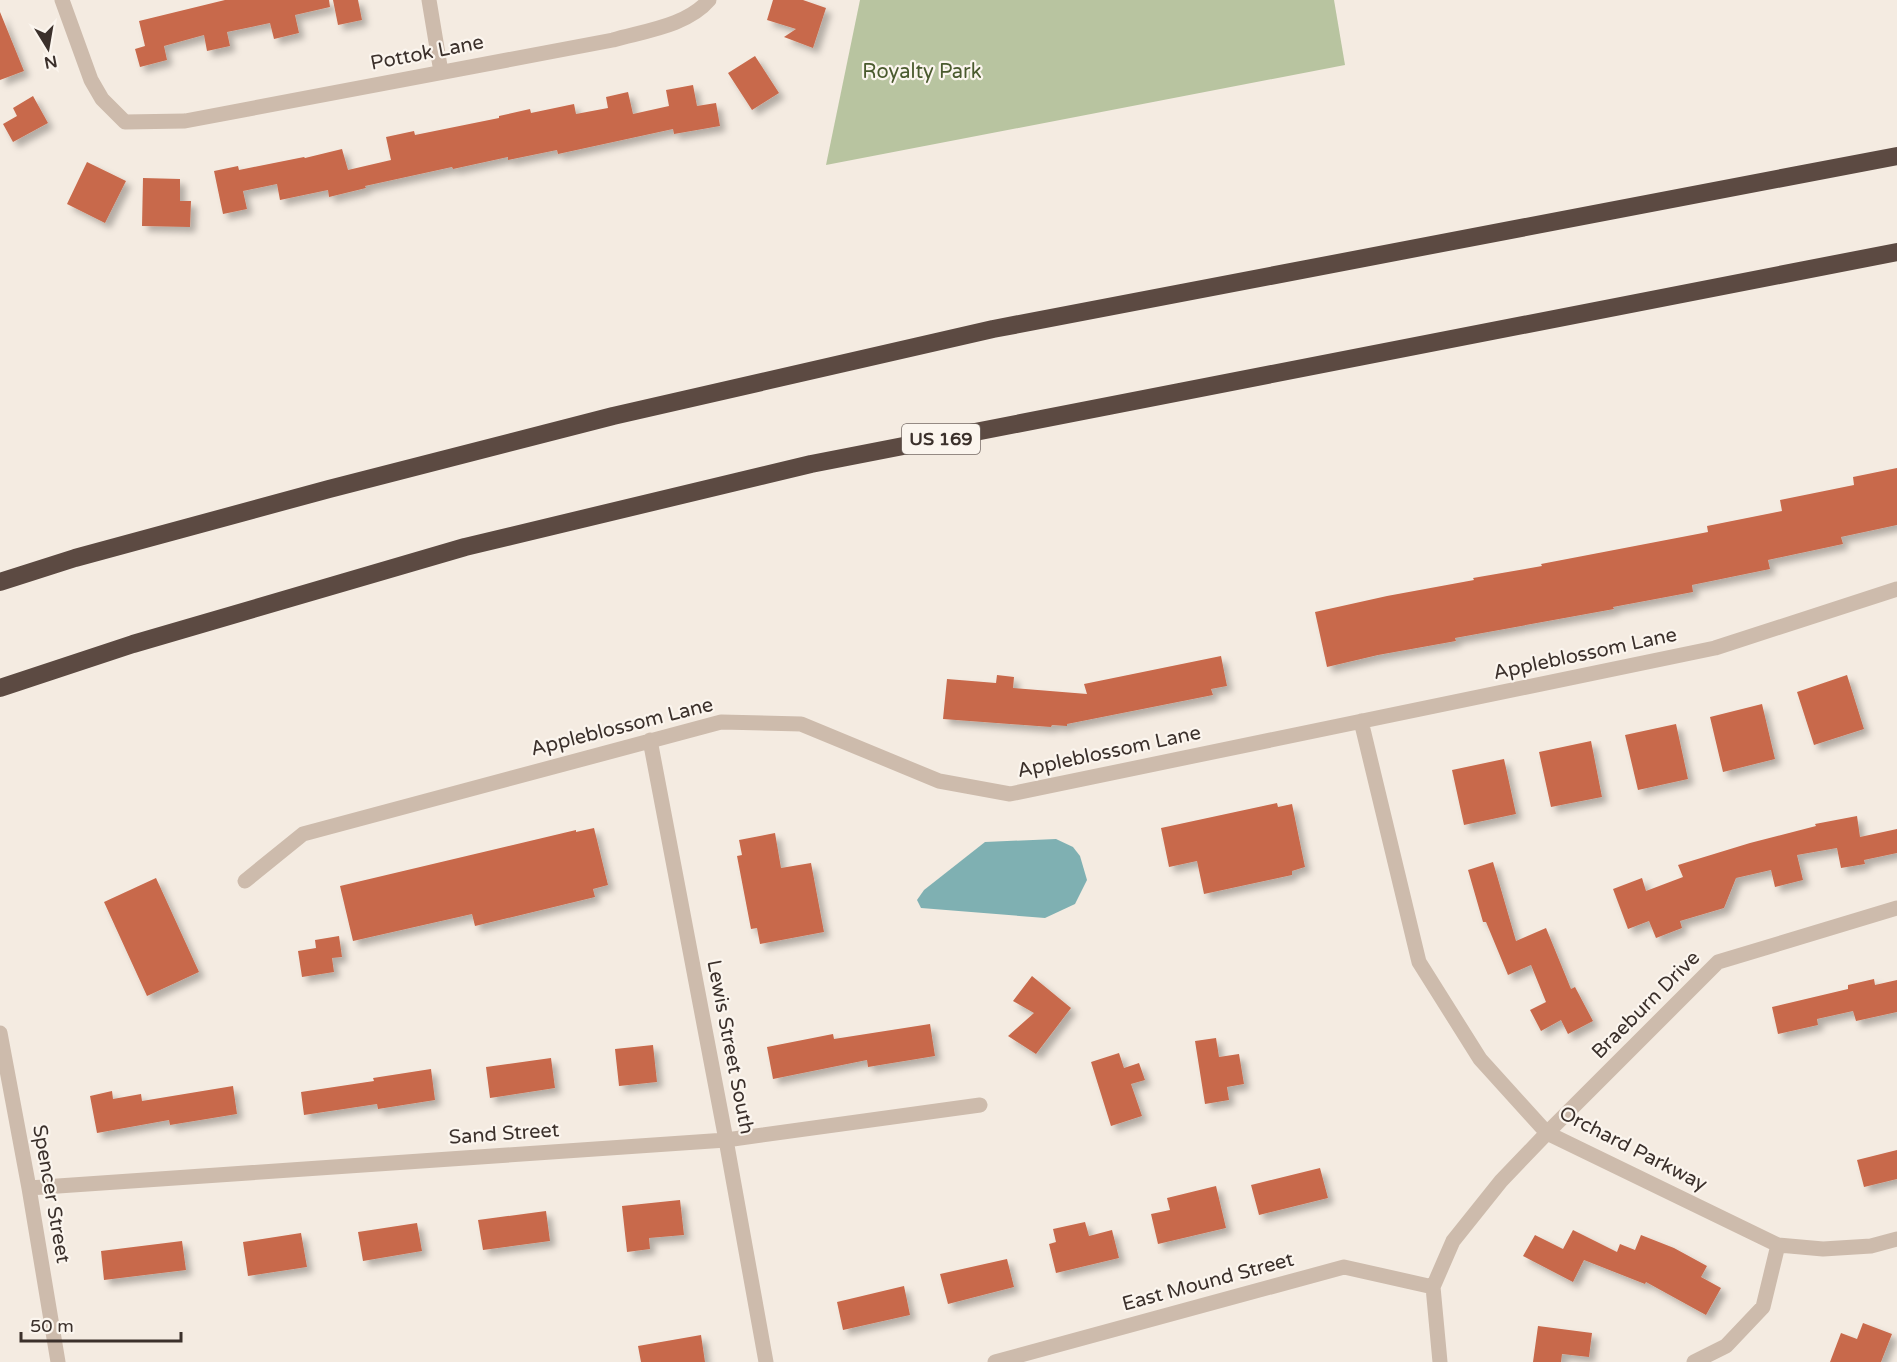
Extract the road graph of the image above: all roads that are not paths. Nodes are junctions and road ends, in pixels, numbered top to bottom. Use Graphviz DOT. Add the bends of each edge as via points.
graph roads {
  1 [pos="62,0"];
  2 [pos="429,0"];
  3 [pos="709,0"];
  4 [pos="441,72"];
  5 [pos="1897,156"];
  6 [pos="1897,252"];
  7 [pos="0,582"];
  8 [pos="1897,589"];
  9 [pos="0,688"];
  10 [pos="1361,722"];
  11 [pos="650,740"];
  12 [pos="245,881"];
  13 [pos="1897,908"];
  14 [pos="0,1033"];
  15 [pos="980,1106"];
  16 [pos="1547,1132"];
  17 [pos="726,1140"];
  18 [pos="29,1188"];
  19 [pos="1897,1239"];
  20 [pos="1778,1245"];
  21 [pos="1433,1287"];
  22 [pos="58,1362"];
  23 [pos="766,1362"];
  24 [pos="996,1362"];
  25 [pos="1440,1362"];
  26 [pos="1694,1362"];
  1 -- 4 [label="street, Pottok Lane" via="91,80 102,99 125,122 185,121"];
  2 -- 4 [label="street"];
  3 -- 4 [label="street, Pottok Lane" via="669,25 613,40"];
  5 -- 7 [label="highway" via="982,331 601,419 329,489"];
  6 -- 9 [label="highway, US 169" via="811,464 465,547 133,644"];
  8 -- 10 [label="street, Appleblossom Lane" via="1715,648"];
  10 -- 11 [label="street, Appleblossom Lane" via="1010,794 939,781 801,724 721,722"];
  10 -- 16 [label="street, Orchard Parkway" via="1419,962 1480,1059"];
  11 -- 12 [label="street, Appleblossom Lane" via="303,834"];
  11 -- 17 [label="street, Lewis Street South"];
  13 -- 16 [label="street, Braeburn Drive" via="1718,962"];
  14 -- 18 [label="street, Spencer Street"];
  15 -- 17 [label="street, Sand Street"];
  16 -- 20 [label="street, Orchard Parkway"];
  16 -- 21 [label="street, Braeburn Drive" via="1453,1241"];
  17 -- 18 [label="street, Sand Street"];
  17 -- 23 [label="street, Lewis Street South"];
  18 -- 22 [label="street, Spencer Street"];
  19 -- 20 [label="street, Orchard Parkway" via="1871,1246 1823,1249"];
  20 -- 26 [label="street" via="1763,1308 1726,1346"];
  21 -- 24 [label="street, East Mound Street" via="1344,1267"];
  21 -- 25 [label="street"];
}
